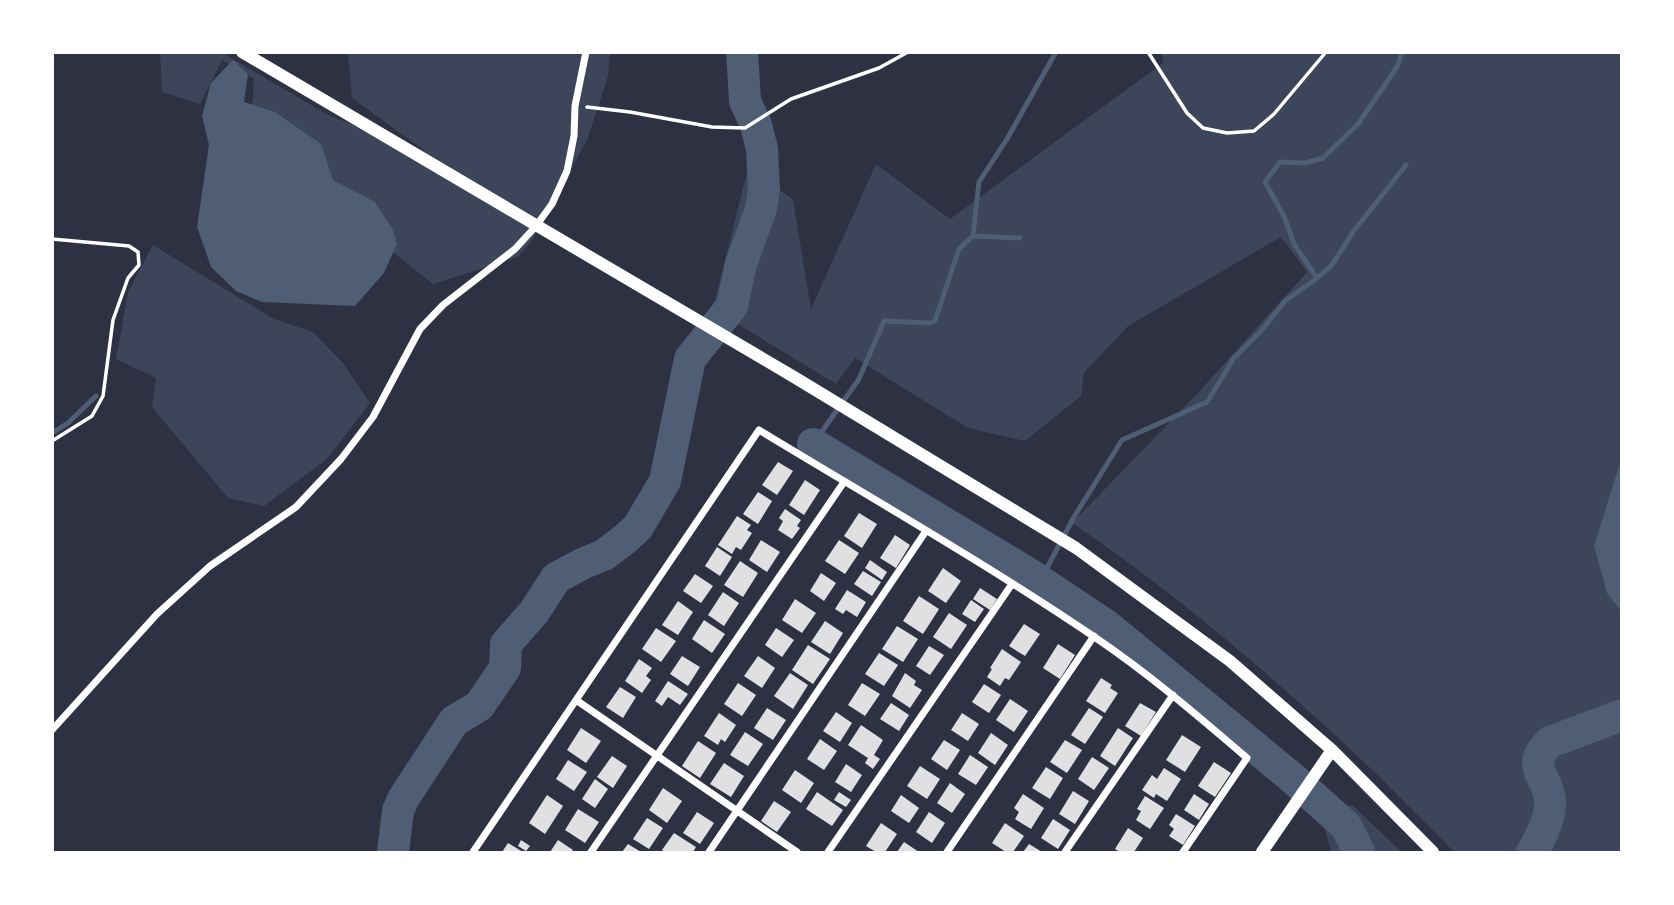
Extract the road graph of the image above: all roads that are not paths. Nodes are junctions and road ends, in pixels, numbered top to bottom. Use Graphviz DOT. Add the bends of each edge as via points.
graph roads {
  1 [pos="243,52"];
  2 [pos="586,52"];
  3 [pos="537,226"];
  4 [pos="844,482"];
  5 [pos="926,531"];
  6 [pos="1012,584"];
  7 [pos="1094,636"];
  8 [pos="1173,695"];
  9 [pos="576,700"];
  10 [pos="52,730"];
  11 [pos="1332,750"];
  12 [pos="657,755"];
  13 [pos="737,811"];
  14 [pos="473,852"];
  15 [pos="592,852"];
  16 [pos="709,852"];
  17 [pos="797,852"];
  18 [pos="828,852"];
  19 [pos="947,852"];
  20 [pos="1065,852"];
  21 [pos="1182,852"];
  22 [pos="1262,852"];
  23 [pos="1433,852"];
  1 -- 3 [label="street"];
  2 -- 3 [label="street" via="567,171"];
  3 -- 10 [label="street" via="421,329 373,417 296,507 210,566 157,614"];
  3 -- 11 [label="street" via="1076,548 1230,662"];
  4 -- 5 [label="street"];
  4 -- 9 [label="street" via="760,430"];
  4 -- 12 [label="street"];
  5 -- 6 [label="street"];
  5 -- 13 [label="street"];
  6 -- 7 [label="street"];
  6 -- 18 [label="street"];
  7 -- 8 [label="street"];
  7 -- 19 [label="street"];
  8 -- 20 [label="street"];
  8 -- 21 [label="street" via="1247,758"];
  9 -- 12 [label="street"];
  9 -- 14 [label="street"];
  11 -- 22 [label="street"];
  11 -- 23 [label="street"];
  12 -- 13 [label="street"];
  12 -- 15 [label="street"];
  13 -- 16 [label="street"];
  13 -- 17 [label="street"];
}
